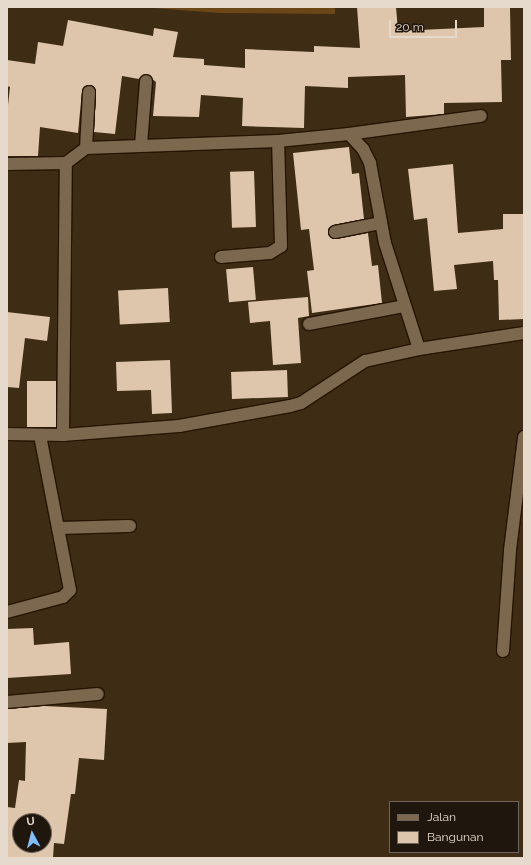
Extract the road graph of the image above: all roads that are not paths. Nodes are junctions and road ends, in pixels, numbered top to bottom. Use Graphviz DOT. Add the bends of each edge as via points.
graph roads {
  1 [pos="146,81"];
  2 [pos="89,92"];
  3 [pos="481,116"];
  4 [pos="349,134"];
  5 [pos="278,141"];
  6 [pos="141,145"];
  7 [pos="86,148"];
  8 [pos="66,163"];
  9 [pos="7,164"];
  10 [pos="381,223"];
  11 [pos="335,232"];
  12 [pos="221,257"];
  13 [pos="404,306"];
  14 [pos="309,324"];
  15 [pos="524,333"];
  16 [pos="419,349"];
  17 [pos="7,434"];
  18 [pos="40,435"];
  19 [pos="63,435"];
  20 [pos="524,437"];
  21 [pos="130,526"];
  22 [pos="58,528"];
  23 [pos="7,612"];
  24 [pos="503,651"];
  25 [pos="98,694"];
  26 [pos="7,702"];
  1 -- 6 [label="street"];
  2 -- 7 [label="street"];
  3 -- 4 [label="street"];
  4 -- 5 [label="street"];
  4 -- 10 [label="street" via="363,149 370,163"];
  5 -- 6 [label="street"];
  5 -- 12 [label="street" via="279,248 270,253"];
  6 -- 7 [label="street"];
  7 -- 8 [label="street"];
  8 -- 9 [label="street"];
  8 -- 19 [label="street"];
  10 -- 11 [label="street"];
  10 -- 13 [label="street"];
  13 -- 14 [label="street"];
  13 -- 16 [label="street"];
  15 -- 16 [label="street"];
  16 -- 19 [label="street" via="365,361 301,403 290,406 179,426"];
  17 -- 18 [label="street"];
  18 -- 19 [label="street"];
  18 -- 22 [label="street"];
  20 -- 24 [label="street" via="510,550"];
  21 -- 22 [label="street"];
  22 -- 23 [label="street" via="70,590 63,598"];
  25 -- 26 [label="street"];
}
